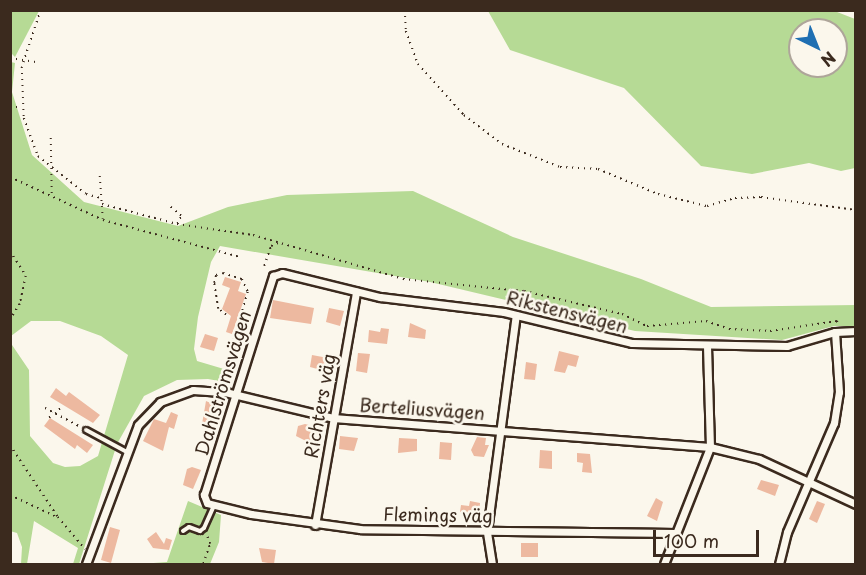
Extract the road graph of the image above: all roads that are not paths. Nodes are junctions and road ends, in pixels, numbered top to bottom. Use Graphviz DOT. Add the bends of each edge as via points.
graph roads {
  1 [pos="273,276"];
  2 [pos="356,292"];
  3 [pos="516,315"];
  4 [pos="855,331"];
  5 [pos="839,332"];
  6 [pos="707,345"];
  7 [pos="235,394"];
  8 [pos="333,418"];
  9 [pos="501,429"];
  10 [pos="86,430"];
  11 [pos="710,447"];
  12 [pos="128,452"];
  13 [pos="810,480"];
  14 [pos="205,500"];
  15 [pos="855,504"];
  16 [pos="214,506"];
  17 [pos="315,525"];
  18 [pos="183,531"];
  19 [pos="487,531"];
  20 [pos="675,533"];
  21 [pos="86,564"];
  22 [pos="492,564"];
  23 [pos="664,564"];
  24 [pos="778,564"];
  1 -- 2 [label="street, Rikstensvägen" via="282,273"];
  1 -- 7 [label="street, Dahlströmsvägen"];
  2 -- 3 [label="street, Rikstensvägen"];
  2 -- 8 [label="street, Richters väg"];
  3 -- 6 [label="street, Rikstensvägen" via="632,343"];
  3 -- 9 [label="street"];
  4 -- 5 [label="street, Rikstensvägen"];
  5 -- 6 [label="street, Rikstensvägen" via="787,346"];
  5 -- 13 [label="street" via="838,407"];
  6 -- 11 [label="street"];
  7 -- 8 [label="street, Berteliusvägen"];
  7 -- 12 [label="street, Berteliusvägen" via="193,390 160,402 138,426"];
  7 -- 14 [label="street, Dahlströmsvägen"];
  8 -- 9 [label="street, Berteliusvägen"];
  8 -- 17 [label="street, Richters väg"];
  9 -- 11 [label="street, Berteliusvägen"];
  9 -- 19 [label="street"];
  10 -- 12 [label="lane"];
  11 -- 13 [label="street, Berteliusvägen" via="759,459"];
  11 -- 20 [label="street"];
  12 -- 21 [label="street, Berteliusvägen"];
  13 -- 15 [label="street, Berteliusvägen"];
  13 -- 24 [label="street"];
  14 -- 16 [label="street, Flemings väg"];
  16 -- 17 [label="street, Flemings väg"];
  16 -- 18 [label="lane" via="204,528 200,531 189,527"];
  17 -- 19 [label="street, Flemings väg"];
  19 -- 20 [label="street, Flemings väg"];
  19 -- 22 [label="street"];
  20 -- 23 [label="street"];
}
